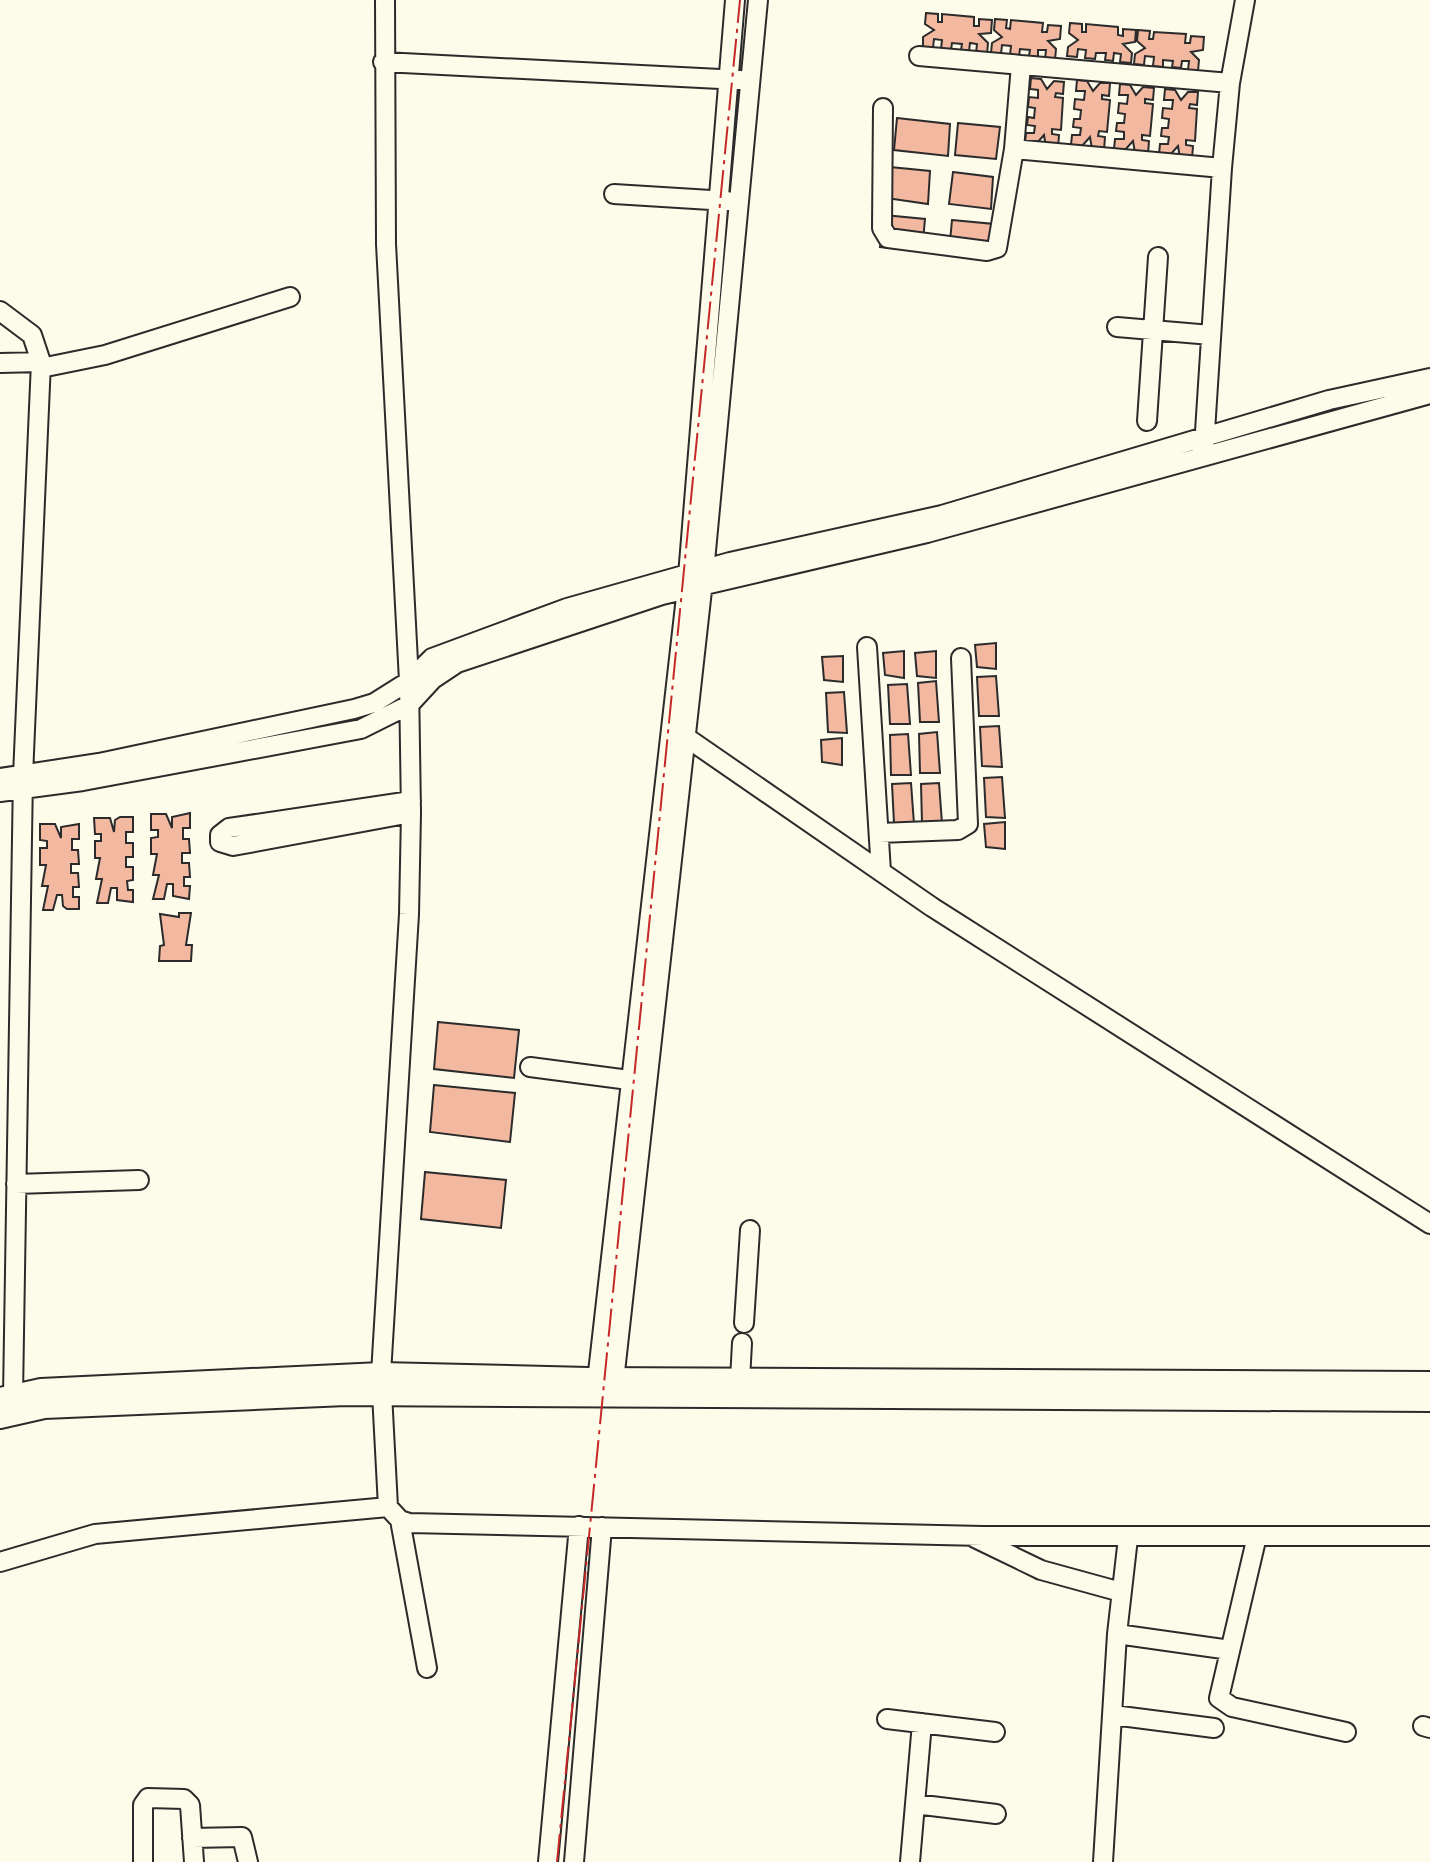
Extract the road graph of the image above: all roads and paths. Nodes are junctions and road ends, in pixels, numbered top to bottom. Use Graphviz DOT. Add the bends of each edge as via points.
graph roads {
  1 [pos="385,0"];
  2 [pos="735,0"];
  3 [pos="758,0"];
  4 [pos="1245,0"];
  5 [pos="919,56"];
  6 [pos="383,62"];
  7 [pos="1021,65"];
  8 [pos="728,79"];
  9 [pos="751,80"];
  10 [pos="1230,83"];
  11 [pos="883,108"];
  12 [pos="1014,149"];
  13 [pos="1222,168"];
  14 [pos="614,194"];
  15 [pos="719,200"];
  16 [pos="739,202"];
  17 [pos="1158,257"];
  18 [pos="290,297"];
  19 [pos="0,311"];
  20 [pos="1117,327"];
  21 [pos="1153,330"];
  22 [pos="1211,335"];
  23 [pos="0,363"];
  24 [pos="41,365"];
  25 [pos="1430,378"];
  26 [pos="1430,394"];
  27 [pos="1147,421"];
  28 [pos="1204,447"];
  29 [pos="695,580"];
  30 [pos="867,647"];
  31 [pos="961,658"];
  32 [pos="409,681"];
  33 [pos="409,705"];
  34 [pos="678,732"];
  35 [pos="0,778"];
  36 [pos="23,783"];
  37 [pos="0,792"];
  38 [pos="411,807"];
  39 [pos="879,833"];
  40 [pos="881,872"];
  41 [pos="530,1067"];
  42 [pos="629,1080"];
  43 [pos="139,1180"];
  44 [pos="16,1184"];
  45 [pos="1430,1224"];
  46 [pos="750,1230"];
  47 [pos="744,1323"];
  48 [pos="742,1343"];
  49 [pos="740,1380"];
  50 [pos="1430,1383"];
  51 [pos="381,1384"];
  52 [pos="605,1388"];
  53 [pos="7,1398"];
  54 [pos="1430,1400"];
  55 [pos="0,1417"];
  56 [pos="394,1514"];
  57 [pos="579,1526"];
  58 [pos="602,1527"];
  59 [pos="969,1535"];
  60 [pos="1257,1536"];
  61 [pos="1430,1536"];
  62 [pos="1128,1538"];
  63 [pos="0,1562"];
  64 [pos="1121,1592"];
  65 [pos="1117,1634"];
  66 [pos="1230,1650"];
  67 [pos="427,1668"];
  68 [pos="1113,1715"];
  69 [pos="887,1719"];
  70 [pos="922,1723"];
  71 [pos="1214,1728"];
  72 [pos="995,1732"];
  73 [pos="1346,1732"];
  74 [pos="915,1804"];
  75 [pos="996,1814"];
  76 [pos="192,1838"];
  77 [pos="143,1862"];
  78 [pos="194,1862"];
  79 [pos="248,1862"];
  80 [pos="548,1862"];
  81 [pos="574,1862"];
  82 [pos="910,1862"];
  83 [pos="1103,1862"];
  1 -- 6 [label="street"];
  2 -- 8 [label="street"];
  3 -- 9 [label="street"];
  4 -- 10 [label="street"];
  5 -- 7 [label="street"];
  6 -- 8 [label="street"];
  6 -- 32 [label="street" via="386,244"];
  7 -- 10 [label="street"];
  7 -- 12 [label="street"];
  8 -- 9 [label="street"];
  8 -- 15 [label="street"];
  9 -- 16 [label="street"];
  10 -- 13 [label="street"];
  11 -- 12 [label="street" via="882,228 888,238 997,248"];
  12 -- 13 [label="street"];
  13 -- 22 [label="street"];
  14 -- 15 [label="street"];
  15 -- 16 [label="street"];
  15 -- 29 [label="street"];
  16 -- 29 [label="street"];
  17 -- 21 [label="street"];
  18 -- 24 [label="street" via="105,355"];
  19 -- 24 [label="street" via="32,335"];
  20 -- 21 [label="street"];
  21 -- 22 [label="street"];
  21 -- 27 [label="street"];
  22 -- 28 [label="street"];
  23 -- 24 [label="street"];
  24 -- 36 [label="street"];
  25 -- 28 [label="street" via="1329,400"];
  26 -- 28 [label="street"];
  28 -- 29 [label="street" via="942,515 730,562"];
  29 -- 32 [label="street" via="567,608 443,653"];
  29 -- 33 [label="street" via="457,663"];
  29 -- 34 [label="street"];
  30 -- 39 [label="street"];
  31 -- 39 [label="street" via="968,824 958,830"];
  32 -- 33 [label="street"];
  32 -- 36 [label="street" via="354,709"];
  33 -- 36 [label="street" via="361,729"];
  33 -- 38 [label="street"];
  34 -- 40 [label="street"];
  34 -- 42 [label="street"];
  34 -- 52 [label="street"];
  35 -- 36 [label="street"];
  36 -- 37 [label="street"];
  36 -- 44 [label="street"];
  38 -- 38 [label="street" via="233,846 220,842 229,828"];
  38 -- 51 [label="street"];
  39 -- 40 [label="street"];
  40 -- 45 [label="street"];
  41 -- 42 [label="street"];
  42 -- 52 [label="street"];
  43 -- 44 [label="street"];
  44 -- 53 [label="street"];
  46 -- 47 [label="street"];
  48 -- 49 [label="street"];
  49 -- 50 [label="main road"];
  49 -- 52 [label="main road"];
  51 -- 52 [label="main road"];
  51 -- 53 [label="main road" via="41,1390"];
  51 -- 55 [label="main road" via="44,1407"];
  51 -- 56 [label="street" via="384,1485"];
  52 -- 54 [label="main road"];
  56 -- 57 [label="street"];
  56 -- 63 [label="street" via="95,1534"];
  56 -- 67 [label="street"];
  57 -- 58 [label="street"];
  57 -- 80 [label="street"];
  58 -- 59 [label="street"];
  58 -- 81 [label="street"];
  59 -- 62 [label="street"];
  59 -- 64 [label="street" via="1041,1570"];
  60 -- 61 [label="street"];
  60 -- 62 [label="street"];
  60 -- 66 [label="street"];
  62 -- 64 [label="street"];
  64 -- 65 [label="street"];
  65 -- 66 [label="street"];
  65 -- 68 [label="street"];
  66 -- 73 [label="street" via="1220,1689 1224,1703"];
  68 -- 71 [label="street"];
  68 -- 83 [label="street"];
  69 -- 70 [label="street"];
  70 -- 72 [label="street"];
  70 -- 74 [label="street"];
  74 -- 75 [label="street"];
  74 -- 82 [label="street"];
  76 -- 77 [label="street" via="190,1805 184,1799 148,1798 143,1805"];
  76 -- 78 [label="street"];
  76 -- 79 [label="street" via="242,1837"];
}
